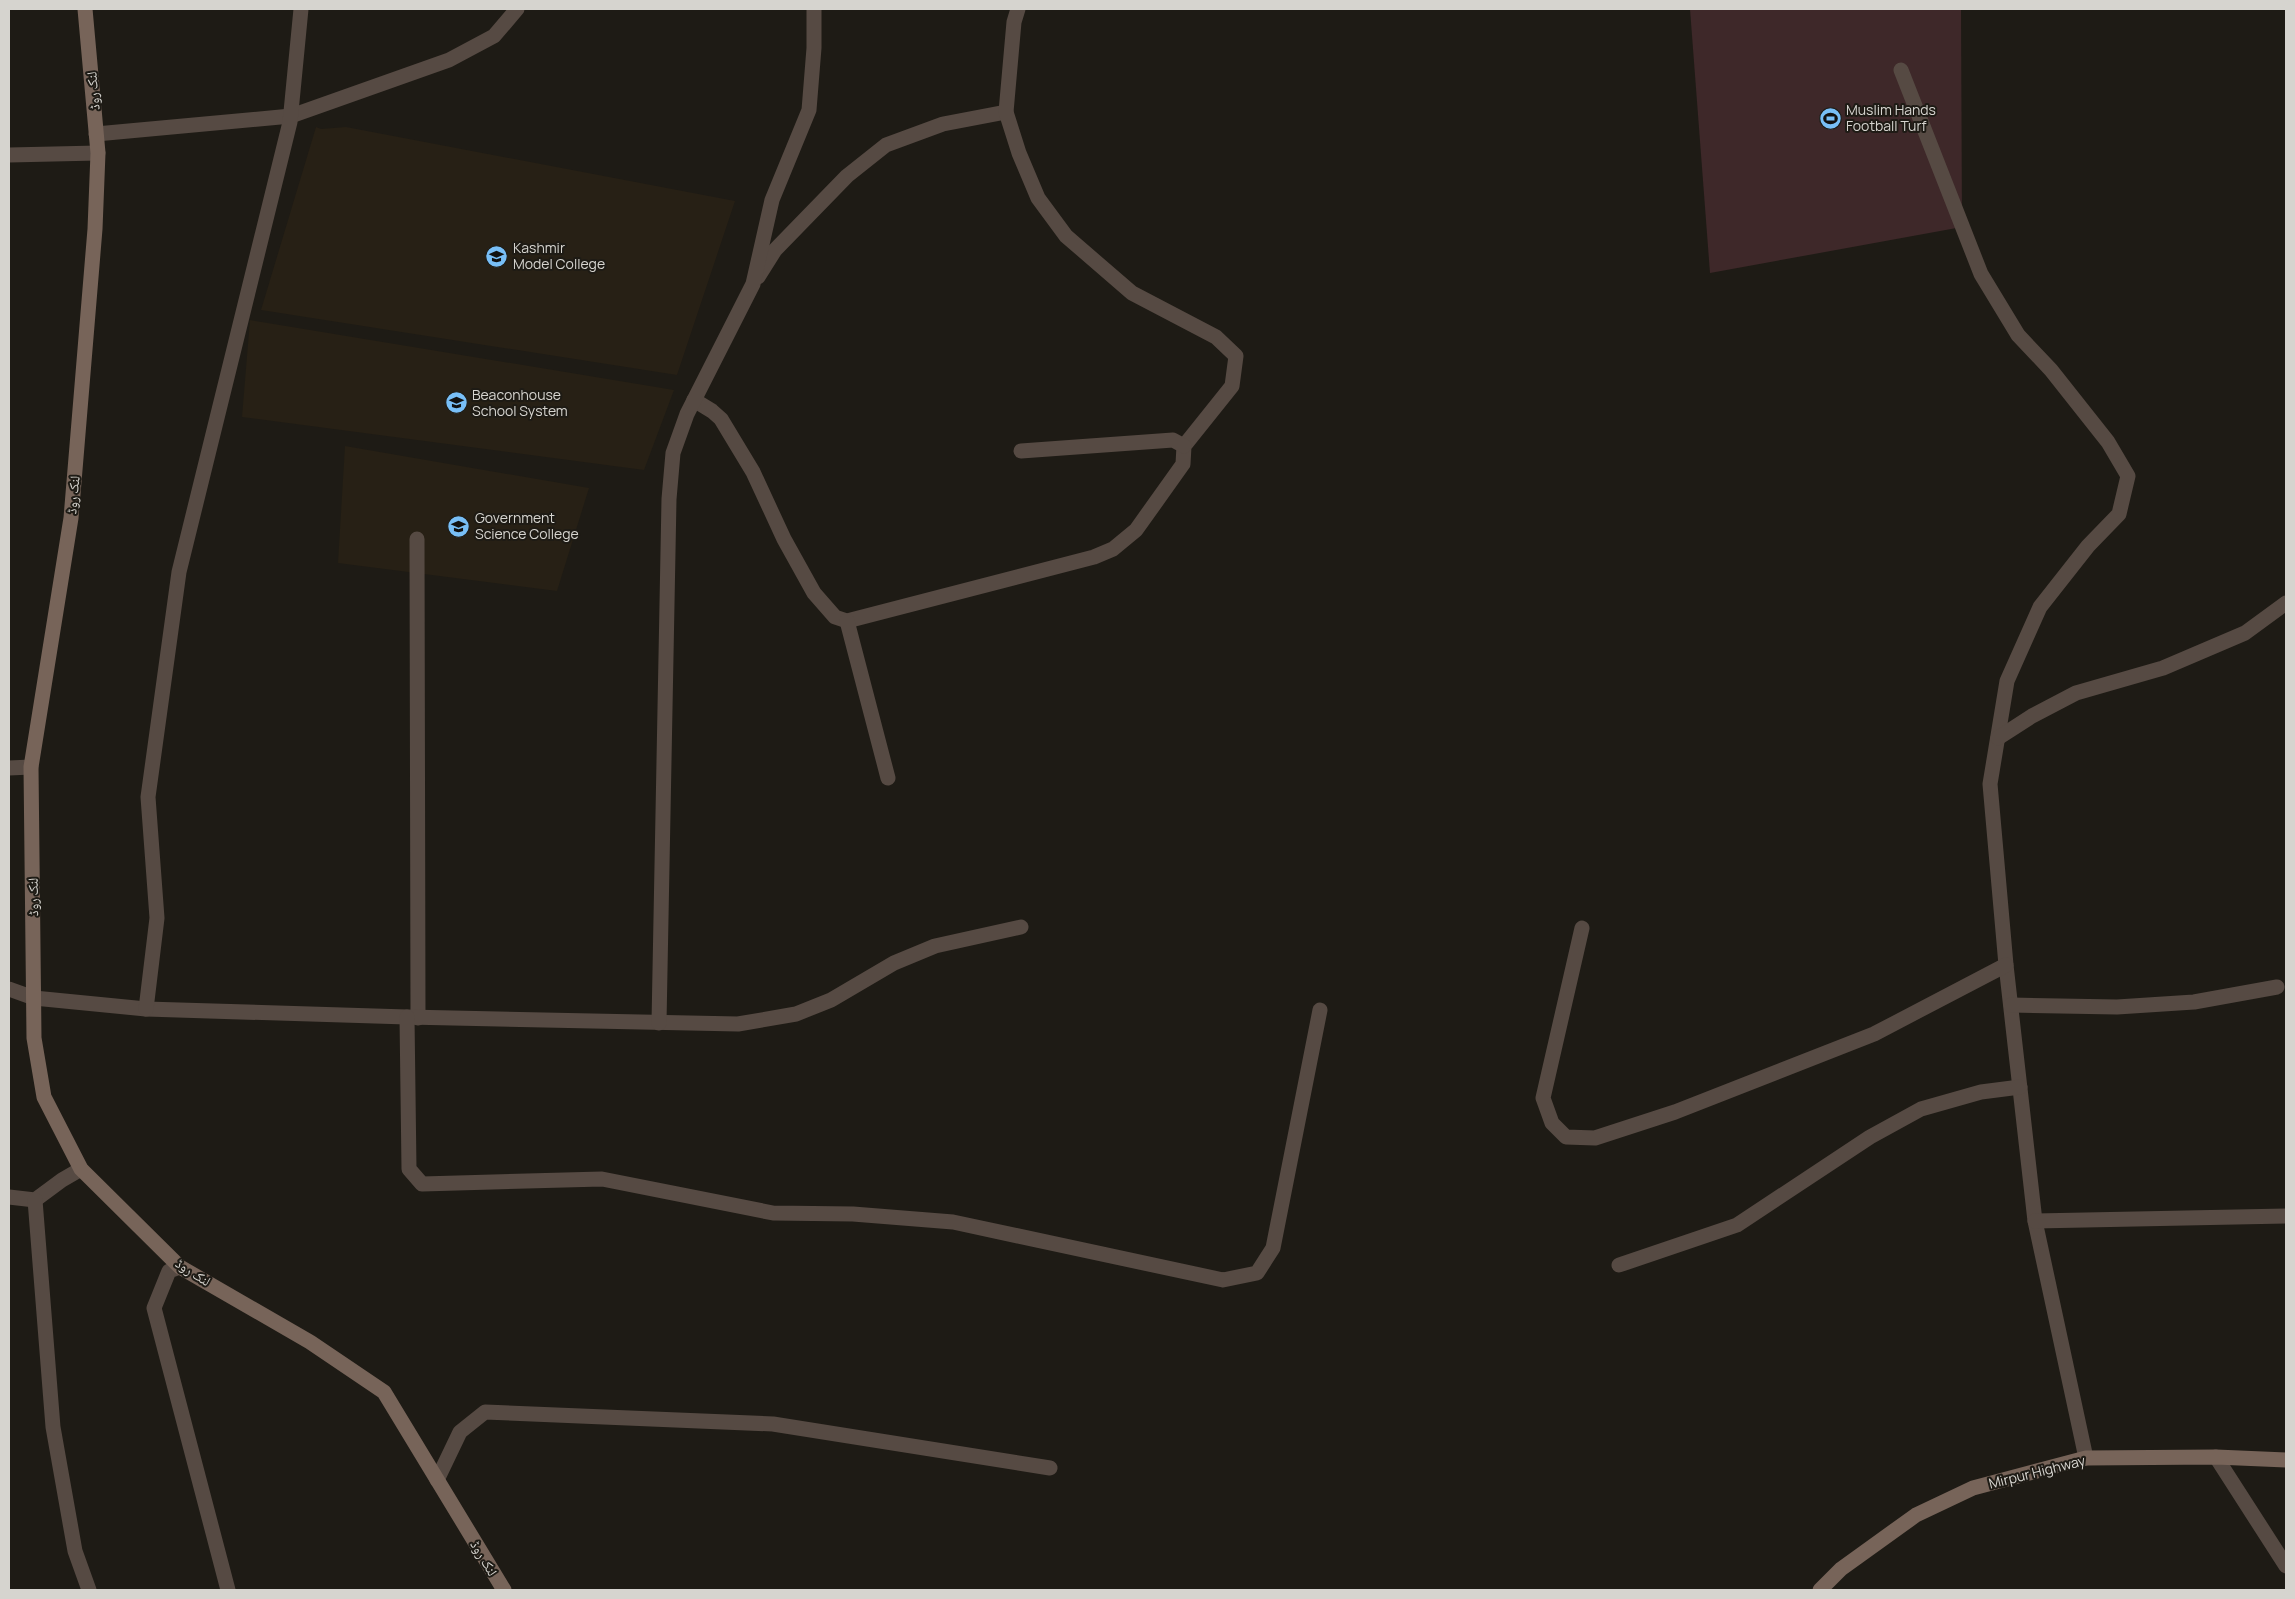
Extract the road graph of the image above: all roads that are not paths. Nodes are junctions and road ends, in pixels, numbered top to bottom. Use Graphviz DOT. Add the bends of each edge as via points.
graph roads {
  1 [pos="85,9"];
  2 [pos="301,9"];
  3 [pos="517,9"];
  4 [pos="814,9"];
  5 [pos="1018,9"];
  6 [pos="1900,70"];
  7 [pos="1006,112"];
  8 [pos="291,116"];
  9 [pos="96,134"];
  10 [pos="98,153"];
  11 [pos="9,156"];
  12 [pos="753,284"];
  13 [pos="694,400"];
  14 [pos="1184,446"];
  15 [pos="1021,451"];
  16 [pos="417,539"];
  17 [pos="2286,603"];
  18 [pos="847,621"];
  19 [pos="1998,738"];
  20 [pos="9,768"];
  21 [pos="31,768"];
  22 [pos="888,778"];
  23 [pos="1021,927"];
  24 [pos="1582,928"];
  25 [pos="2006,965"];
  26 [pos="2277,987"];
  27 [pos="9,989"];
  28 [pos="34,998"];
  29 [pos="2011,1005"];
  30 [pos="146,1009"];
  31 [pos="1320,1010"];
  32 [pos="413,1018"];
  33 [pos="659,1023"];
  34 [pos="2020,1087"];
  35 [pos="81,1169"];
  36 [pos="9,1197"];
  37 [pos="36,1200"];
  38 [pos="2286,1216"];
  39 [pos="2035,1221"];
  40 [pos="1619,1264"];
  41 [pos="180,1267"];
  42 [pos="2216,1457"];
  43 [pos="2086,1458"];
  44 [pos="2286,1460"];
  45 [pos="1050,1468"];
  46 [pos="437,1480"];
  47 [pos="2286,1566"];
  48 [pos="90,1590"];
  49 [pos="228,1590"];
  50 [pos="504,1590"];
  51 [pos="1820,1590"];
  1 -- 9 [label="main road, لنک روڈ"];
  2 -- 8 [label="street"];
  3 -- 8 [label="street" via="494,36 449,60"];
  4 -- 12 [label="street" via="809,110 772,200"];
  5 -- 7 [label="street"];
  6 -- 19 [label="street" via="1981,274 2018,335 2051,370 2108,442 2128,476 2119,514 2088,546 2040,607 2007,681"];
  7 -- 12 [label="street" via="943,124 886,145 847,176 775,250"];
  7 -- 14 [label="street" via="1038,198 1066,236 1132,293 1216,337 1236,356 1232,386"];
  8 -- 9 [label="street"];
  8 -- 30 [label="street" via="179,572 148,796 157,918"];
  9 -- 10 [label="main road, لنک روڈ"];
  10 -- 11 [label="street"];
  10 -- 21 [label="main road, لنک روڈ" via="95,229 71,518"];
  12 -- 13 [label="street"];
  13 -- 18 [label="street" via="712,410 720,419 753,472 814,593 835,617"];
  13 -- 33 [label="street" via="673,453 669,499"];
  14 -- 15 [label="street" via="1174,440"];
  14 -- 18 [label="street" via="1183,464 1136,530 1113,549 1094,557"];
  16 -- 32 [label="street"];
  17 -- 19 [label="street" via="2245,632 2163,668 2076,693"];
  18 -- 22 [label="street"];
  19 -- 25 [label="street" via="1990,784"];
  20 -- 21 [label="street"];
  21 -- 28 [label="main road, لنک روڈ"];
  23 -- 33 [label="street" via="935,946 894,963 831,1000 796,1014 738,1024"];
  24 -- 25 [label="street" via="1543,1098 1552,1123 1566,1137 1595,1138 1684,1109 1874,1034"];
  25 -- 29 [label="street"];
  26 -- 29 [label="street" via="2194,1002 2126,1007"];
  27 -- 28 [label="street"];
  28 -- 30 [label="street"];
  28 -- 35 [label="main road, لنک روڈ" via="34,1038 44,1097"];
  29 -- 34 [label="street"];
  30 -- 32 [label="street"];
  31 -- 32 [label="street" via="1273,1248 1257,1272 1224,1280 953,1222 853,1214 773,1213 602,1179 422,1184 409,1169"];
  32 -- 33 [label="street"];
  34 -- 39 [label="street"];
  34 -- 40 [label="street" via="1981,1092 1922,1110 1870,1137 1737,1225"];
  35 -- 37 [label="street"];
  35 -- 41 [label="main road, لنک روڈ"];
  36 -- 37 [label="street"];
  37 -- 48 [label="street" via="53,1427 75,1551"];
  38 -- 39 [label="street"];
  39 -- 43 [label="street"];
  41 -- 46 [label="main road, لنک روڈ" via="310,1342 384,1392"];
  41 -- 49 [label="street" via="169,1271 154,1308"];
  42 -- 43 [label="main road, Mirpur Highway"];
  42 -- 44 [label="main road, Mirpur Highway"];
  42 -- 47 [label="street"];
  43 -- 51 [label="main road, Mirpur Highway" via="1973,1488 1916,1515 1842,1569"];
  45 -- 46 [label="street" via="773,1424 484,1412 460,1432"];
  46 -- 50 [label="main road, لنک روڈ"];
}
